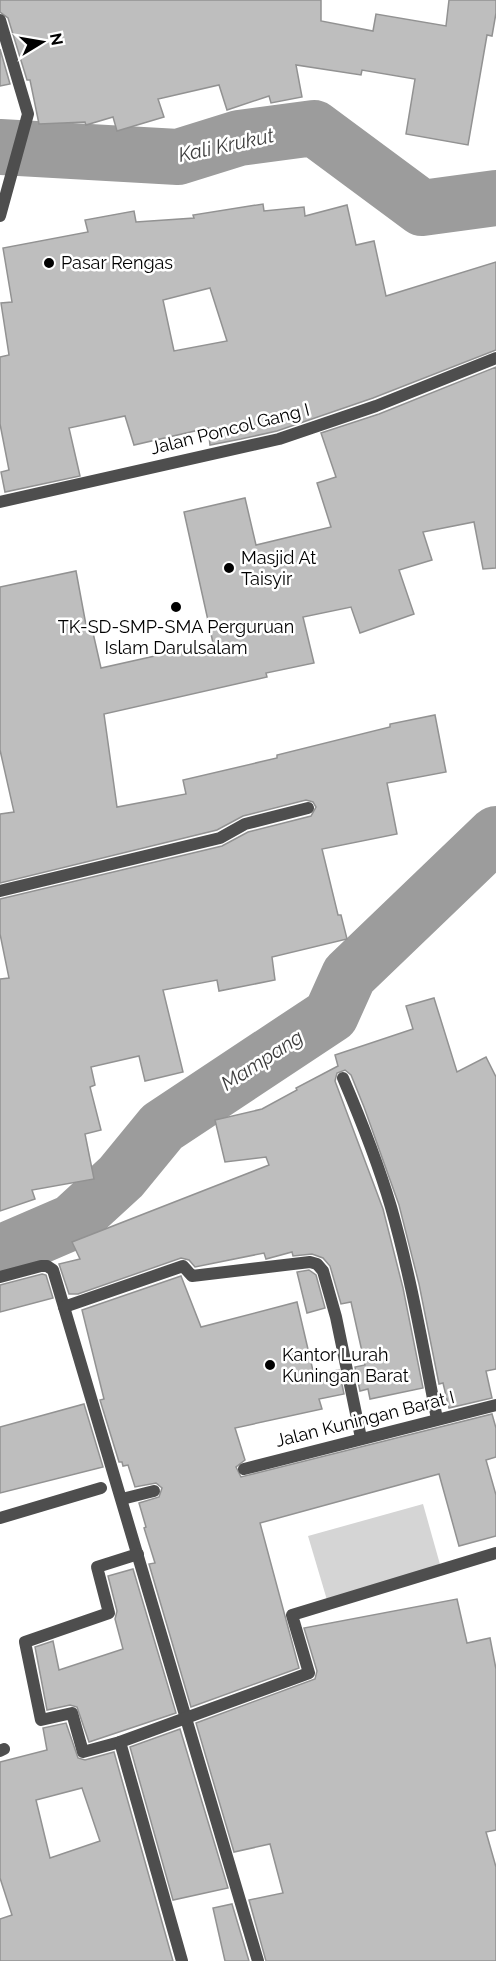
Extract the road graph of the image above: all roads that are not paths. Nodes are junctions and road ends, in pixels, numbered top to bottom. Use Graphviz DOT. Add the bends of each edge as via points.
graph roads {
  1 [pos="0,20"];
  2 [pos="0,216"];
  3 [pos="496,358"];
  4 [pos="0,488"];
  5 [pos="1,502"];
  6 [pos="308,808"];
  7 [pos="0,891"];
  8 [pos="343,1078"];
  9 [pos="0,1278"];
  10 [pos="64,1307"];
  11 [pos="496,1405"];
  12 [pos="437,1419"];
  13 [pos="362,1438"];
  14 [pos="244,1469"];
  15 [pos="101,1488"];
  16 [pos="154,1491"];
  17 [pos="122,1499"];
  18 [pos="0,1518"];
  19 [pos="496,1553"];
  20 [pos="138,1554"];
  21 [pos="186,1718"];
  22 [pos="120,1742"];
  23 [pos="182,1961"];
  24 [pos="258,1961"];
  1 -- 2 [label="street" via="28,114"];
  3 -- 5 [label="street, Jalan Poncol Gang I" via="376,406 279,439"];
  4 -- 5 [label="street"];
  6 -- 7 [label="street" via="245,824 220,838"];
  8 -- 12 [label="street" via="391,1206"];
  9 -- 10 [label="street" via="47,1266 53,1270"];
  10 -- 13 [label="street" via="183,1266 192,1276 207,1277 317,1264 323,1271 336,1317"];
  10 -- 17 [label="street"];
  11 -- 12 [label="street, Jalan Kuningan Barat I"];
  12 -- 13 [label="street, Jalan Kuningan Barat I"];
  13 -- 14 [label="street, Jalan Kuningan Barat I"];
  15 -- 18 [label="street"];
  16 -- 17 [label="street"];
  17 -- 20 [label="street"];
  19 -- 21 [label="street" via="292,1615 309,1673"];
  20 -- 21 [label="street"];
  20 -- 22 [label="street" via="97,1567 109,1613 25,1642 40,1720 72,1713 83,1752"];
  21 -- 22 [label="street"];
  21 -- 24 [label="street"];
  22 -- 23 [label="street"];
}
